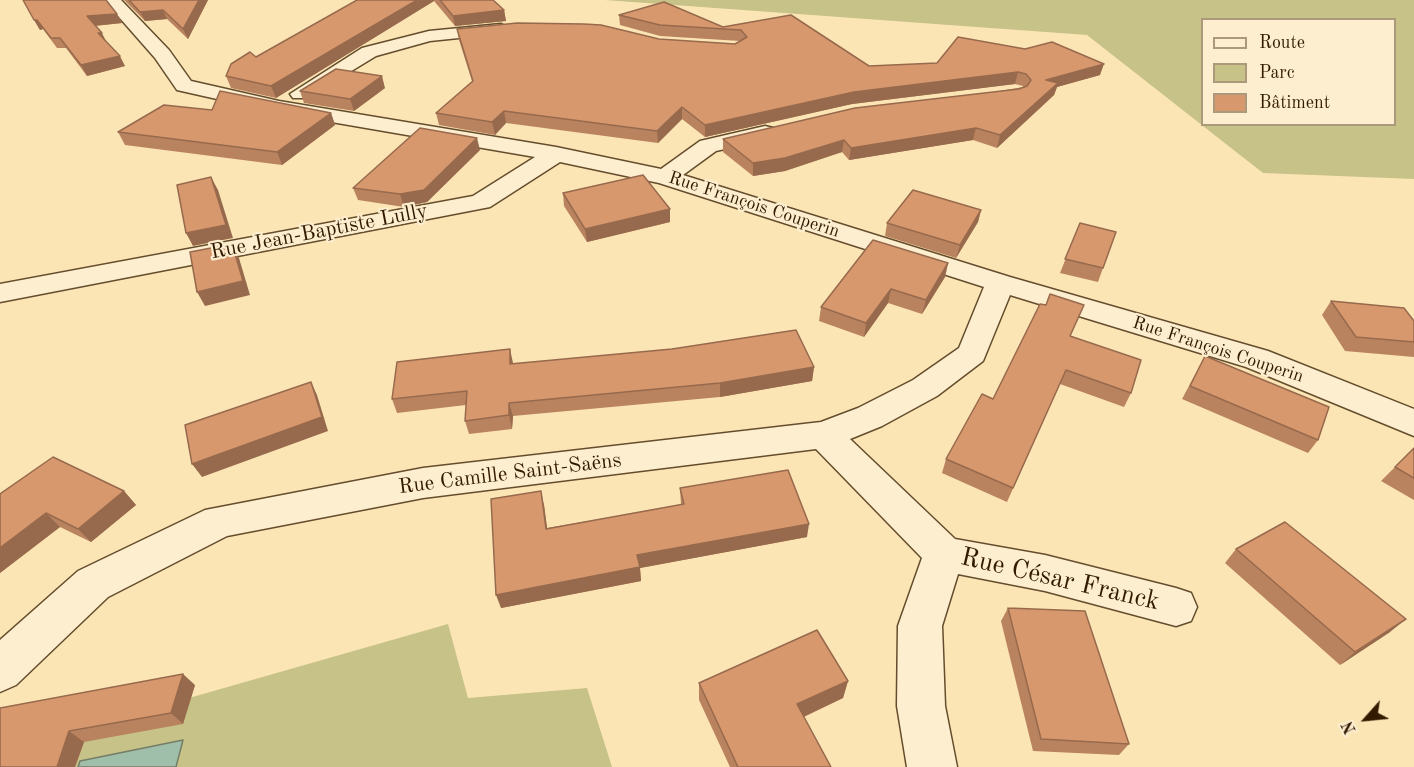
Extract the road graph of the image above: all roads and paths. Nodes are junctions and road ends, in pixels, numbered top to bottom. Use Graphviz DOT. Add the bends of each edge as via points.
graph roads {
  1 [pos="122,3"];
  2 [pos="523,26"];
  3 [pos="279,107"];
  4 [pos="786,128"];
  5 [pos="555,154"];
  6 [pos="665,177"];
  7 [pos="1000,283"];
  8 [pos="0,293"];
  9 [pos="1414,423"];
  10 [pos="824,435"];
  11 [pos="944,554"];
  12 [pos="1176,607"];
  13 [pos="0,670"];
  14 [pos="932,767"];
  1 -- 3 [label="street, Rue François Couperin" via="184,86"];
  2 -- 3 [label="street" via="424,29 369,52"];
  3 -- 5 [label="street, Rue François Couperin"];
  4 -- 6 [label="street" via="708,146"];
  5 -- 6 [label="street, Rue François Couperin"];
  5 -- 8 [label="street, Rue Jean-Baptiste Lully" via="481,202"];
  6 -- 7 [label="street, Rue François Couperin"];
  7 -- 9 [label="street, Rue François Couperin" via="1257,359"];
  7 -- 10 [label="street, Rue Camille Saint-Saëns" via="972,354 925,388 870,417"];
  10 -- 11 [label="street, Rue César Franck"];
  10 -- 13 [label="street, Rue Camille Saint-Saëns" via="423,483 219,521 93,584"];
  11 -- 12 [label="street, Rue César Franck" via="1045,573"];
  11 -- 14 [label="street, Rue César Franck" via="920,626 921,706"];
}
